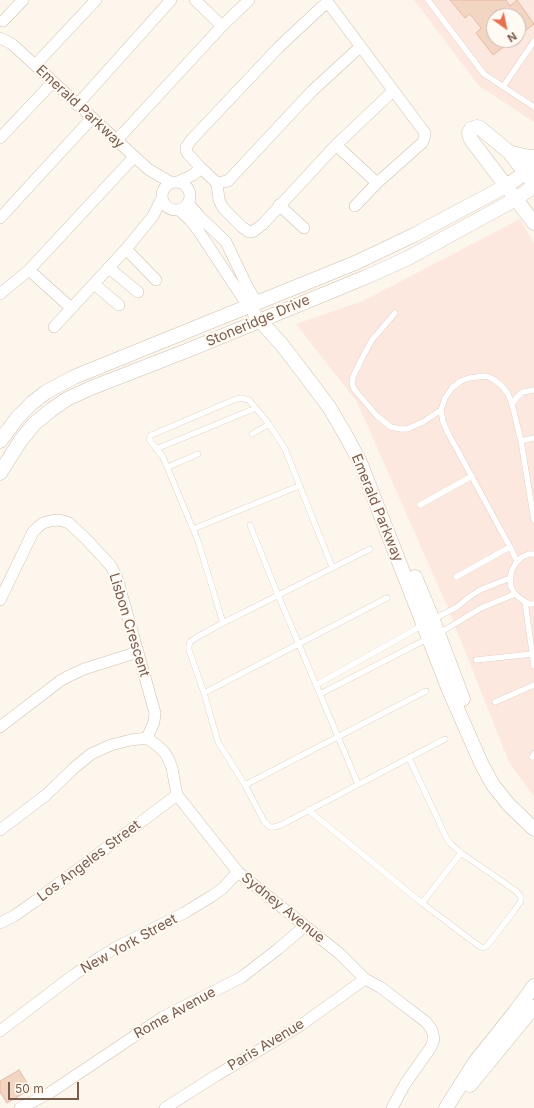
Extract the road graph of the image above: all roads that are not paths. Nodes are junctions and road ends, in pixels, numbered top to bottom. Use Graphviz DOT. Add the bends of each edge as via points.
graph roads {
  1 [pos="23,0"];
  2 [pos="96,0"];
  3 [pos="171,0"];
  4 [pos="195,0"];
  5 [pos="249,0"];
  6 [pos="428,0"];
  7 [pos="327,1"];
  8 [pos="1,22"];
  9 [pos="222,26"];
  10 [pos="0,38"];
  11 [pos="534,41"];
  12 [pos="12,44"];
  13 [pos="360,46"];
  14 [pos="35,65"];
  15 [pos="53,82"];
  16 [pos="503,87"];
  17 [pos="394,91"];
  18 [pos="77,104"];
  19 [pos="534,107"];
  20 [pos="92,118"];
  21 [pos="0,138"];
  22 [pos="116,141"];
  23 [pos="336,145"];
  24 [pos="509,152"];
  25 [pos="134,157"];
  26 [pos="534,157"];
  27 [pos="148,169"];
  28 [pos="530,170"];
  29 [pos="197,171"];
  30 [pos="175,182"];
  31 [pos="217,183"];
  32 [pos="377,184"];
  33 [pos="534,185"];
  34 [pos="506,186"];
  35 [pos="190,191"];
  36 [pos="162,195"];
  37 [pos="516,199"];
  38 [pos="279,205"];
  39 [pos="355,206"];
  40 [pos="179,207"];
  41 [pos="153,216"];
  42 [pos="0,218"];
  43 [pos="534,223"];
  44 [pos="304,228"];
  45 [pos="126,249"];
  46 [pos="110,268"];
  47 [pos="29,270"];
  48 [pos="156,280"];
  49 [pos="94,284"];
  50 [pos="138,292"];
  51 [pos="0,294"];
  52 [pos="253,304"];
  53 [pos="119,305"];
  54 [pos="71,308"];
  55 [pos="395,313"];
  56 [pos="264,318"];
  57 [pos="54,327"];
  58 [pos="534,390"];
  59 [pos="512,404"];
  60 [pos="256,408"];
  61 [pos="442,410"];
  62 [pos="269,424"];
  63 [pos="252,434"];
  64 [pos="534,438"];
  65 [pos="0,440"];
  66 [pos="521,441"];
  67 [pos="156,449"];
  68 [pos="198,454"];
  69 [pos="168,467"];
  70 [pos="0,473"];
  71 [pos="472,476"];
  72 [pos="299,486"];
  73 [pos="420,505"];
  74 [pos="534,520"];
  75 [pos="250,525"];
  76 [pos="194,529"];
  77 [pos="510,547"];
  78 [pos="370,549"];
  79 [pos="534,554"];
  80 [pos="517,561"];
  81 [pos="332,568"];
  82 [pos="456,577"];
  83 [pos="510,578"];
  84 [pos="515,594"];
  85 [pos="278,595"];
  86 [pos="387,598"];
  87 [pos="0,600"];
  88 [pos="525,602"];
  89 [pos="534,604"];
  90 [pos="428,622"];
  91 [pos="223,623"];
  92 [pos="434,636"];
  93 [pos="299,643"];
  94 [pos="138,652"];
  95 [pos="532,654"];
  96 [pos="476,660"];
  97 [pos="534,666"];
  98 [pos="316,685"];
  99 [pos="534,685"];
  100 [pos="426,691"];
  101 [pos="204,693"];
  102 [pos="320,694"];
  103 [pos="495,702"];
  104 [pos="0,727"];
  105 [pos="339,737"];
  106 [pos="147,738"];
  107 [pos="445,739"];
  108 [pos="409,758"];
  109 [pos="358,784"];
  110 [pos="245,785"];
  111 [pos="177,795"];
  112 [pos="308,810"];
  113 [pos="534,820"];
  114 [pos="534,829"];
  115 [pos="0,830"];
  116 [pos="461,853"];
  117 [pos="238,872"];
  118 [pos="422,903"];
  119 [pos="0,923"];
  120 [pos="305,926"];
  121 [pos="365,979"];
  122 [pos="534,986"];
  123 [pos="534,1007"];
  124 [pos="0,1031"];
  125 [pos="20,1108"];
  126 [pos="165,1108"];
  127 [pos="392,1108"];
  128 [pos="446,1108"];
  129 [pos="450,1108"];
  1 -- 8 [label="street"];
  2 -- 14 [label="street"];
  3 -- 18 [label="street"];
  4 -- 9 [label="street"];
  5 -- 9 [label="street"];
  6 -- 16 [label="lane" via="480,70"];
  7 -- 13 [label="street"];
  7 -- 29 [label="street" via="279,47 188,143 186,150"];
  8 -- 12 [label="street, Emerald Parkway"];
  9 -- 22 [label="street"];
  10 -- 12 [label="street, Emerald Parkway"];
  11 -- 16 [label="lane"];
  12 -- 14 [label="street, Emerald Parkway"];
  13 -- 17 [label="street"];
  13 -- 31 [label="street" via="312,91 228,181"];
  14 -- 15 [label="street, Emerald Parkway"];
  15 -- 18 [label="street, Emerald Parkway"];
  15 -- 21 [label="street"];
  16 -- 19 [label="lane"];
  17 -- 23 [label="street"];
  17 -- 32 [label="street" via="422,128 424,139"];
  18 -- 20 [label="street, Emerald Parkway"];
  20 -- 22 [label="street, Emerald Parkway"];
  20 -- 42 [label="street"];
  22 -- 25 [label="street, Emerald Parkway"];
  23 -- 32 [label="street"];
  23 -- 38 [label="street"];
  24 -- 26 [label="street"];
  24 -- 28 [label="street"];
  24 -- 34 [label="street" via="480,128 471,129 470,136"];
  25 -- 27 [label="street, Emerald Parkway"];
  25 -- 47 [label="street"];
  27 -- 30 [label="street, Emerald Parkway"];
  27 -- 36 [label="street, Emerald Parkway"];
  28 -- 33 [label="street"];
  28 -- 34 [label="street, Stoneridge Drive"];
  29 -- 30 [label="street"];
  29 -- 31 [label="street"];
  29 -- 35 [label="street"];
  30 -- 35 [label="street" via="184,184"];
  30 -- 36 [label="street" via="166,185"];
  31 -- 38 [label="street" via="222,208 242,228 250,232 258,229"];
  32 -- 39 [label="street"];
  33 -- 37 [label="street, Stoneridge Drive"];
  34 -- 37 [label="street"];
  34 -- 52 [label="street, Stoneridge Drive" via="362,260"];
  35 -- 40 [label="street" via="191,196"];
  36 -- 40 [label="street" via="166,206"];
  36 -- 41 [label="street"];
  37 -- 43 [label="street"];
  37 -- 56 [label="street, Stoneridge Drive" via="408,258"];
  38 -- 44 [label="street"];
  40 -- 41 [label="street"];
  40 -- 52 [label="street, Emerald Parkway"];
  40 -- 52 [label="street, Emerald Parkway" via="200,217 226,242"];
  41 -- 45 [label="street"];
  45 -- 46 [label="street"];
  45 -- 48 [label="street"];
  46 -- 49 [label="street"];
  46 -- 50 [label="street"];
  47 -- 51 [label="street"];
  47 -- 54 [label="street"];
  49 -- 53 [label="street"];
  49 -- 54 [label="street"];
  52 -- 56 [label="street, Emerald Parkway"];
  52 -- 65 [label="street, Stoneridge Drive" via="74,377 46,392 18,417"];
  54 -- 57 [label="street"];
  55 -- 61 [label="lane" via="372,340 361,360 353,377 354,389 377,416 400,429 407,429 423,422"];
  56 -- 70 [label="street, Stoneridge Drive" via="67,399 34,424"];
  56 -- 90 [label="street, Emerald Parkway" via="299,352 352,432"];
  58 -- 59 [label="lane" via="523,392"];
  59 -- 61 [label="lane" via="502,386 486,376 477,376 461,381 452,388 445,398"];
  59 -- 66 [label="lane"];
  60 -- 62 [label="lane"];
  60 -- 67 [label="lane"];
  60 -- 67 [label="lane" via="249,400 236,399 151,435 149,439"];
  61 -- 71 [label="lane" via="443,422 448,433"];
  62 -- 63 [label="lane"];
  62 -- 72 [label="lane" via="285,449"];
  64 -- 66 [label="lane"];
  66 -- 74 [label="lane"];
  67 -- 69 [label="lane"];
  68 -- 69 [label="lane"];
  69 -- 76 [label="lane"];
  71 -- 73 [label="lane"];
  71 -- 77 [label="lane"];
  72 -- 76 [label="lane"];
  72 -- 81 [label="lane"];
  75 -- 85 [label="lane"];
  76 -- 91 [label="lane"];
  77 -- 80 [label="lane"];
  77 -- 82 [label="lane"];
  78 -- 81 [label="lane"];
  79 -- 80 [label="lane"];
  80 -- 83 [label="lane"];
  81 -- 85 [label="lane"];
  83 -- 84 [label="lane"];
  83 -- 90 [label="lane" via="480,590 457,607"];
  84 -- 88 [label="lane"];
  84 -- 92 [label="lane" via="481,608"];
  85 -- 91 [label="lane"];
  85 -- 93 [label="lane"];
  86 -- 93 [label="lane"];
  87 -- 94 [label="street, Lisbon Crescent" via="33,532 43,523 63,520 87,540 114,571"];
  88 -- 89 [label="lane"];
  88 -- 95 [label="lane"];
  90 -- 92 [label="street, Emerald Parkway"];
  90 -- 98 [label="lane"];
  91 -- 101 [label="lane" via="193,639 189,646"];
  92 -- 102 [label="lane"];
  92 -- 113 [label="street, Emerald Parkway" via="491,770 512,801"];
  92 -- 114 [label="street, Emerald Parkway" via="463,723 485,772 509,805"];
  93 -- 98 [label="lane"];
  93 -- 101 [label="lane"];
  94 -- 104 [label="street" via="67,677"];
  94 -- 106 [label="street, Lisbon Crescent" via="155,713"];
  95 -- 96 [label="lane"];
  95 -- 97 [label="lane"];
  98 -- 102 [label="lane"];
  99 -- 103 [label="lane"];
  100 -- 105 [label="lane"];
  101 -- 110 [label="lane" via="218,742"];
  102 -- 105 [label="lane"];
  105 -- 109 [label="lane"];
  105 -- 110 [label="lane"];
  106 -- 111 [label="street, Sydney Avenue" via="165,753 169,760"];
  106 -- 115 [label="street" via="111,745 91,754 46,795"];
  107 -- 108 [label="lane"];
  108 -- 109 [label="lane"];
  108 -- 116 [label="lane" via="447,839"];
  109 -- 112 [label="lane"];
  110 -- 112 [label="lane" via="264,821 270,827 281,825"];
  111 -- 117 [label="street, Sydney Avenue"];
  111 -- 119 [label="street, Los Angeles Street" via="34,902"];
  112 -- 118 [label="lane"];
  116 -- 118 [label="lane"];
  116 -- 118 [label="lane" via="521,897 514,911 490,943 484,948 479,946"];
  117 -- 120 [label="street, Sydney Avenue"];
  117 -- 124 [label="street, New York Street" via="212,896 117,947 75,974"];
  120 -- 121 [label="street, Sydney Avenue" via="340,954"];
  120 -- 125 [label="street, Rome Avenue" via="242,977 163,1017 48,1094"];
  121 -- 126 [label="street, Paris Avenue" via="300,1025"];
  121 -- 127 [label="street, Sydney Avenue" via="380,987 426,1022 434,1038 431,1047"];
  122 -- 128 [label="street" via="476,1062"];
  123 -- 129 [label="street"];
}
